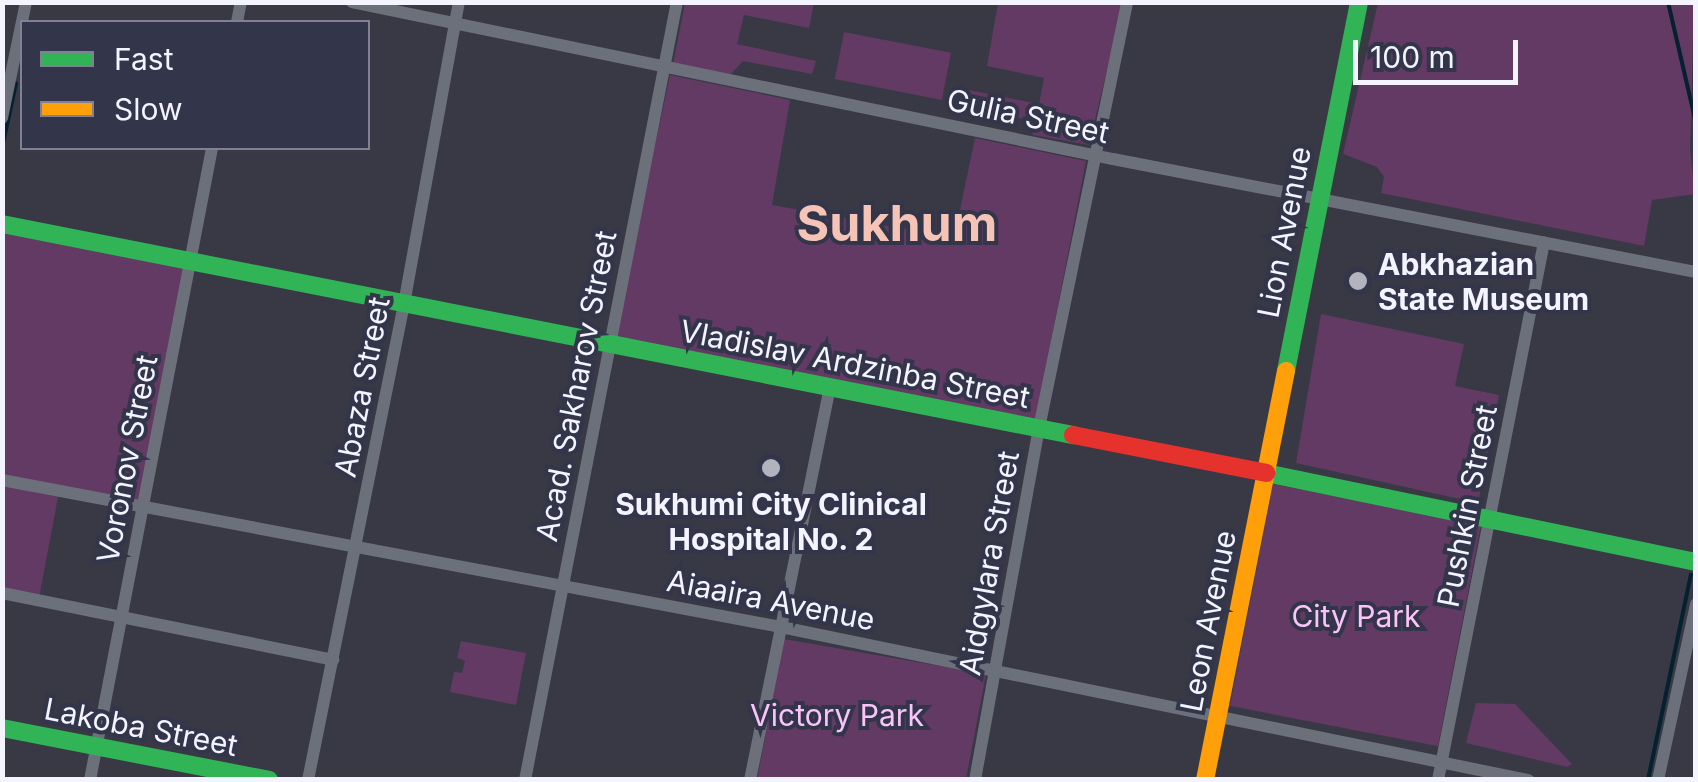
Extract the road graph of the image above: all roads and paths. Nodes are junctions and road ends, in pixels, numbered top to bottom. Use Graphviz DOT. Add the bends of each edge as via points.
graph roads {
  1 [pos="352,2"];
  2 [pos="458,2"];
  3 [pos="677,2"];
  4 [pos="1127,2"];
  5 [pos="1359,2"];
  6 [pos="454,23"];
  7 [pos="20,29"];
  8 [pos="664,67"];
  9 [pos="4,102"];
  10 [pos="2,118"];
  11 [pos="212,150"];
  12 [pos="1094,155"];
  13 [pos="1317,198"];
  14 [pos="2,224"];
  15 [pos="1544,242"];
  16 [pos="190,262"];
  17 [pos="1696,272"];
  18 [pos="404,304"];
  19 [pos="608,344"];
  20 [pos="830,387"];
  21 [pos="1038,428"];
  22 [pos="1266,473"];
  23 [pos="2,480"];
  24 [pos="143,506"];
  25 [pos="1490,520"];
  26 [pos="356,546"];
  27 [pos="1696,562"];
  28 [pos="562,586"];
  29 [pos="2,594"];
  30 [pos="1696,604"];
  31 [pos="122,618"];
  32 [pos="780,627"];
  33 [pos="332,660"];
  34 [pos="995,670"];
  35 [pos="1218,716"];
  36 [pos="2,728"];
  37 [pos="96,747"];
  38 [pos="1442,762"];
  39 [pos="90,780"];
  40 [pos="269,780"];
  41 [pos="308,780"];
  42 [pos="525,780"];
  43 [pos="750,780"];
  44 [pos="975,780"];
  45 [pos="1205,780"];
  46 [pos="1438,780"];
  47 [pos="1528,780"];
  48 [pos="1658,780"];
  1 -- 6 [label="street, Gulia Street"];
  2 -- 6 [label="street, Abaza Street"];
  3 -- 8 [label="street, Acad. Sakharov Street"];
  4 -- 12 [label="street, Aidgylara Street"];
  5 -- 13 [label="main road, Lion Avenue"];
  6 -- 8 [label="street, Gulia Street"];
  6 -- 18 [label="street, Abaza Street"];
  7 -- 9 [label="street"];
  8 -- 12 [label="street, Gulia Street"];
  8 -- 19 [label="street, Acad. Sakharov Street"];
  9 -- 10 [label="street"];
  11 -- 16 [label="street, Voronov Street"];
  12 -- 13 [label="street, Gulia Street"];
  12 -- 21 [label="street, Aidgylara Street"];
  13 -- 15 [label="street, Gulia Street"];
  13 -- 22 [label="main road, Lion Avenue"];
  14 -- 16 [label="main road, Vladislav Ardzinba Street"];
  15 -- 17 [label="street, Gulia Street"];
  15 -- 25 [label="street, Pushkin Street"];
  16 -- 18 [label="main road, Vladislav Ardzinba Street"];
  16 -- 24 [label="street, Voronov Street"];
  18 -- 19 [label="main road, Vladislav Ardzinba Street"];
  18 -- 26 [label="street, Abaza Street"];
  19 -- 20 [label="main road, Vladislav Ardzinba Street"];
  19 -- 28 [label="street, Acad. Sakharov Street"];
  20 -- 21 [label="main road, Vladislav Ardzinba Street"];
  20 -- 32 [label="street"];
  21 -- 22 [label="main road, Vladislav Ardzinba Street"];
  21 -- 34 [label="street, Aidgylara Street"];
  22 -- 25 [label="main road, Vladislav Ardzinba Street"];
  22 -- 35 [label="main road, Leon Avenue"];
  23 -- 24 [label="street, Aiaaira Avenue"];
  24 -- 26 [label="street, Aiaaira Avenue"];
  24 -- 31 [label="street, Voronov Street"];
  25 -- 27 [label="main road, Vladislav Ardzinba Street"];
  25 -- 38 [label="street, Pushkin Street"];
  26 -- 28 [label="street, Aiaaira Avenue"];
  26 -- 33 [label="street, Abaza Street"];
  28 -- 32 [label="street, Aiaaira Avenue"];
  28 -- 42 [label="street, Acad. Sakharov Street"];
  29 -- 31 [label="street"];
  30 -- 48 [label="street"];
  31 -- 33 [label="street"];
  31 -- 37 [label="street, Voronov Street"];
  32 -- 34 [label="street, Aiaaira Avenue"];
  32 -- 43 [label="street"];
  33 -- 41 [label="street, Abaza Street"];
  34 -- 35 [label="street, Aiaaira Avenue"];
  34 -- 44 [label="street, Aidgylara Street"];
  35 -- 38 [label="street, Aiaaira Avenue"];
  35 -- 45 [label="main road, Leon Avenue"];
  36 -- 37 [label="main road, Lakoba Street"];
  37 -- 39 [label="street, Voronov Street"];
  37 -- 40 [label="main road, Lakoba Street"];
  38 -- 46 [label="street, Pushkin Street"];
  38 -- 47 [label="street, Aiaaira Avenue"];
}
